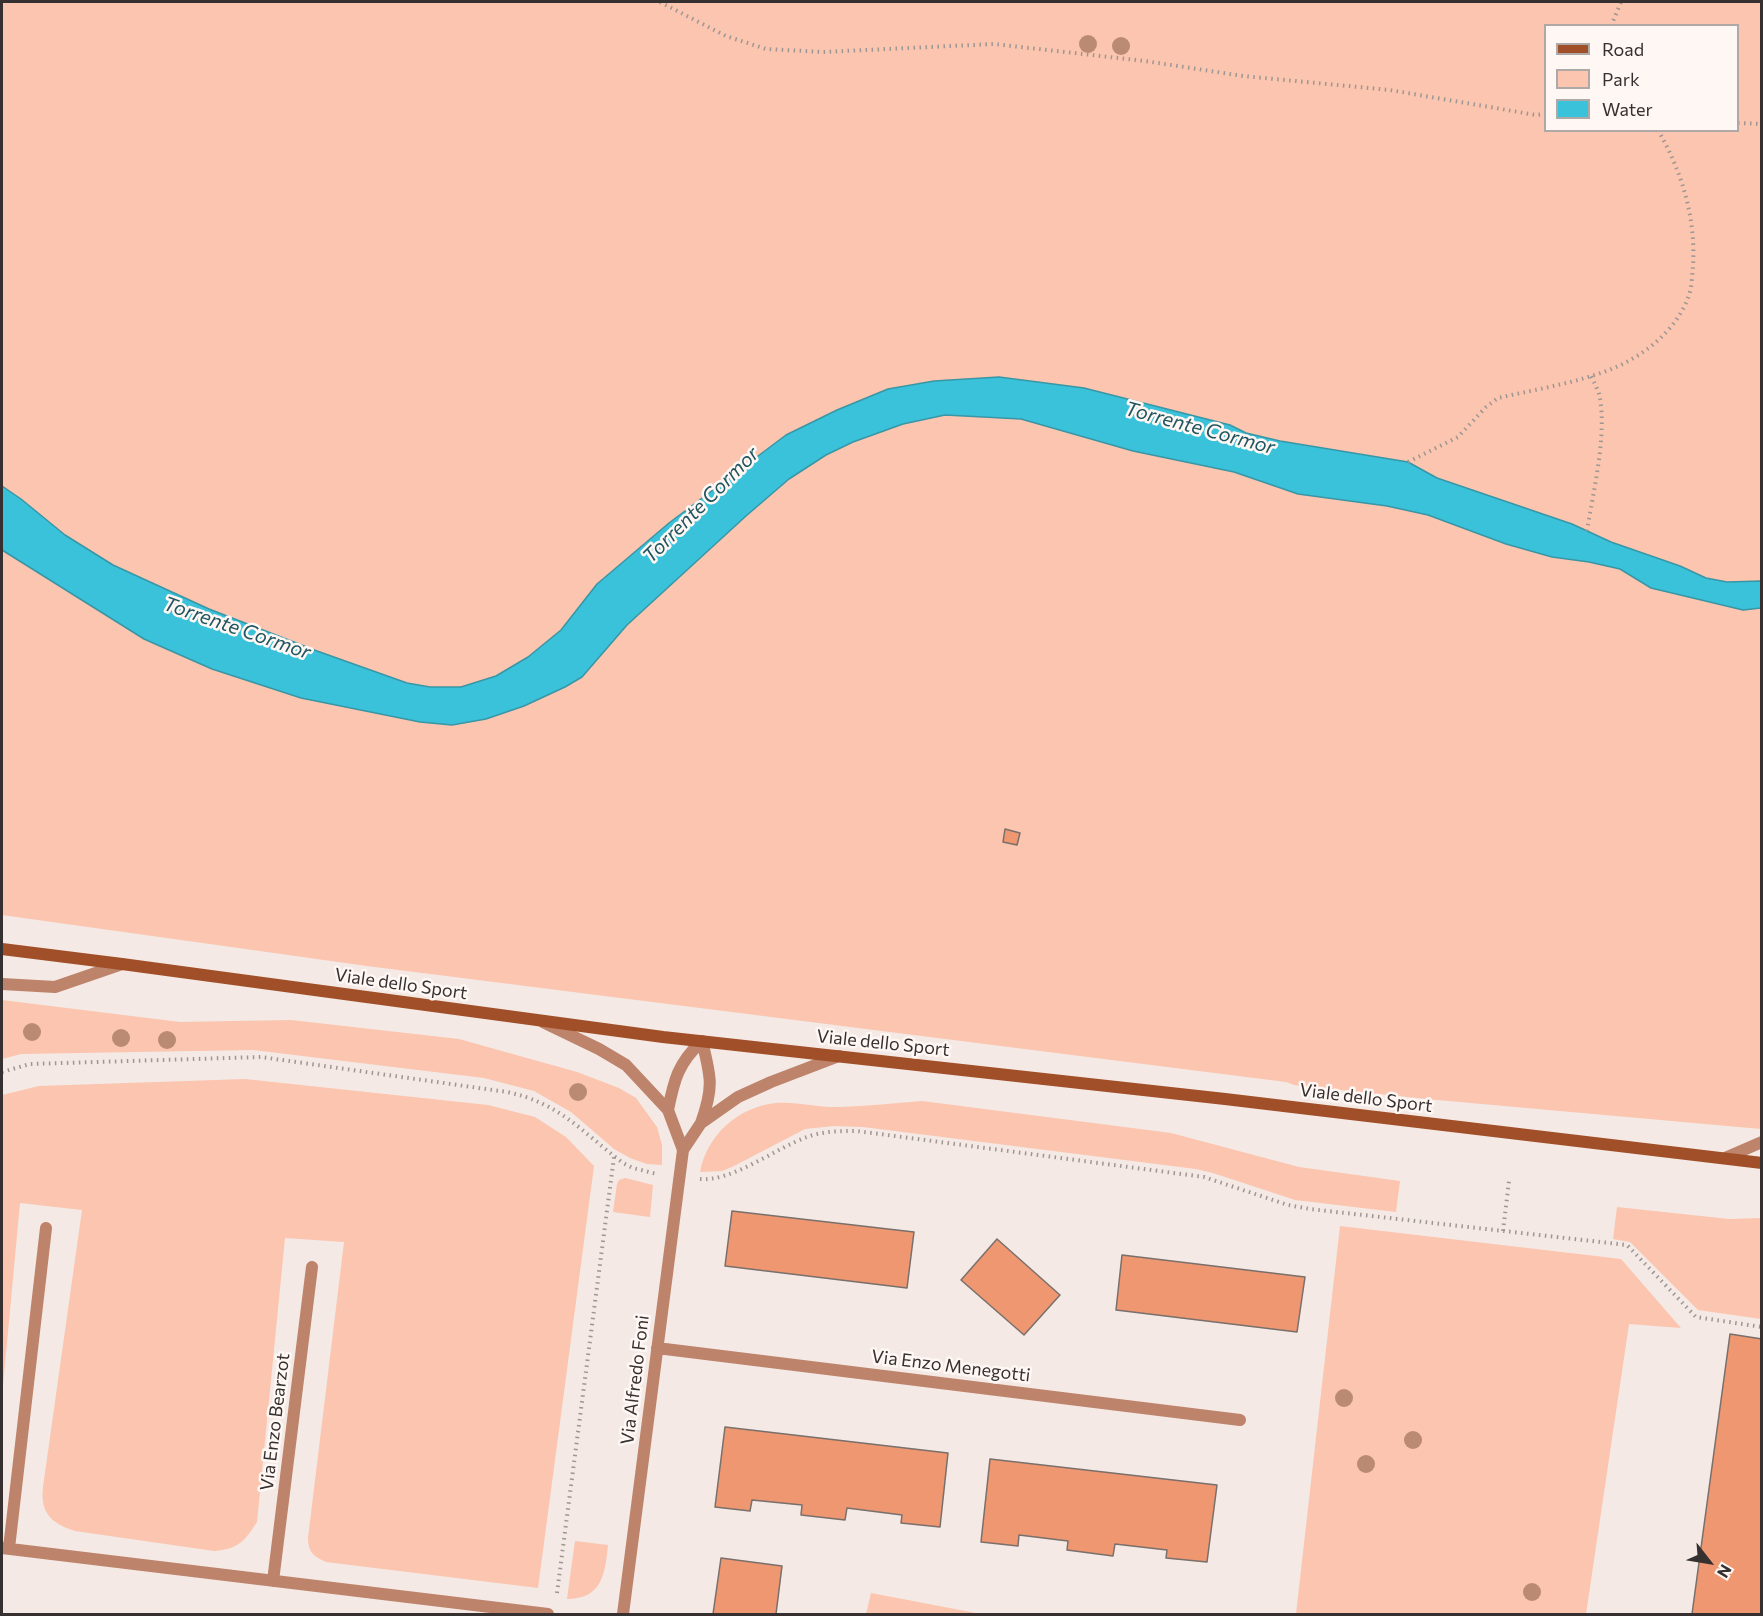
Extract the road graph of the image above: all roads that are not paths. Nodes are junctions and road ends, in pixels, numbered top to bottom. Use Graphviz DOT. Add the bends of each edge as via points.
graph roads {
  1 [pos="2,950"];
  2 [pos="122,964"];
  3 [pos="2,984"];
  4 [pos="542,1021"];
  5 [pos="702,1041"];
  6 [pos="839,1056"];
  7 [pos="668,1110"];
  8 [pos="701,1123"];
  9 [pos="1761,1142"];
  10 [pos="683,1150"];
  11 [pos="1725,1158"];
  12 [pos="1761,1163"];
  13 [pos="46,1228"];
  14 [pos="312,1268"];
  15 [pos="657,1348"];
  16 [pos="1240,1420"];
  17 [pos="5,1548"];
  18 [pos="273,1581"];
  19 [pos="548,1614"];
  20 [pos="623,1614"];
  1 -- 2 [label="street, Viale dello Sport"];
  2 -- 3 [label="street" via="55,987"];
  2 -- 4 [label="street, Viale dello Sport"];
  4 -- 5 [label="street, Viale dello Sport"];
  4 -- 7 [label="street, Via Alfredo Foni" via="626,1065"];
  5 -- 6 [label="street, Viale dello Sport"];
  5 -- 7 [label="street" via="687,1055"];
  5 -- 8 [label="street, Via Alfredo Foni" via="710,1076 710,1098"];
  6 -- 8 [label="street, Via Alfredo Foni" via="738,1097"];
  6 -- 11 [label="street, Viale dello Sport"];
  7 -- 10 [label="street, Via Alfredo Foni"];
  8 -- 10 [label="street, Via Alfredo Foni"];
  9 -- 11 [label="street"];
  10 -- 15 [label="street, Via Alfredo Foni"];
  11 -- 12 [label="street, Viale dello Sport"];
  13 -- 17 [label="street"];
  14 -- 18 [label="street, Via Enzo Bearzot"];
  15 -- 16 [label="street, Via Enzo Menegotti"];
  15 -- 20 [label="street, Via Alfredo Foni"];
  17 -- 18 [label="street"];
  18 -- 19 [label="street"];
}
